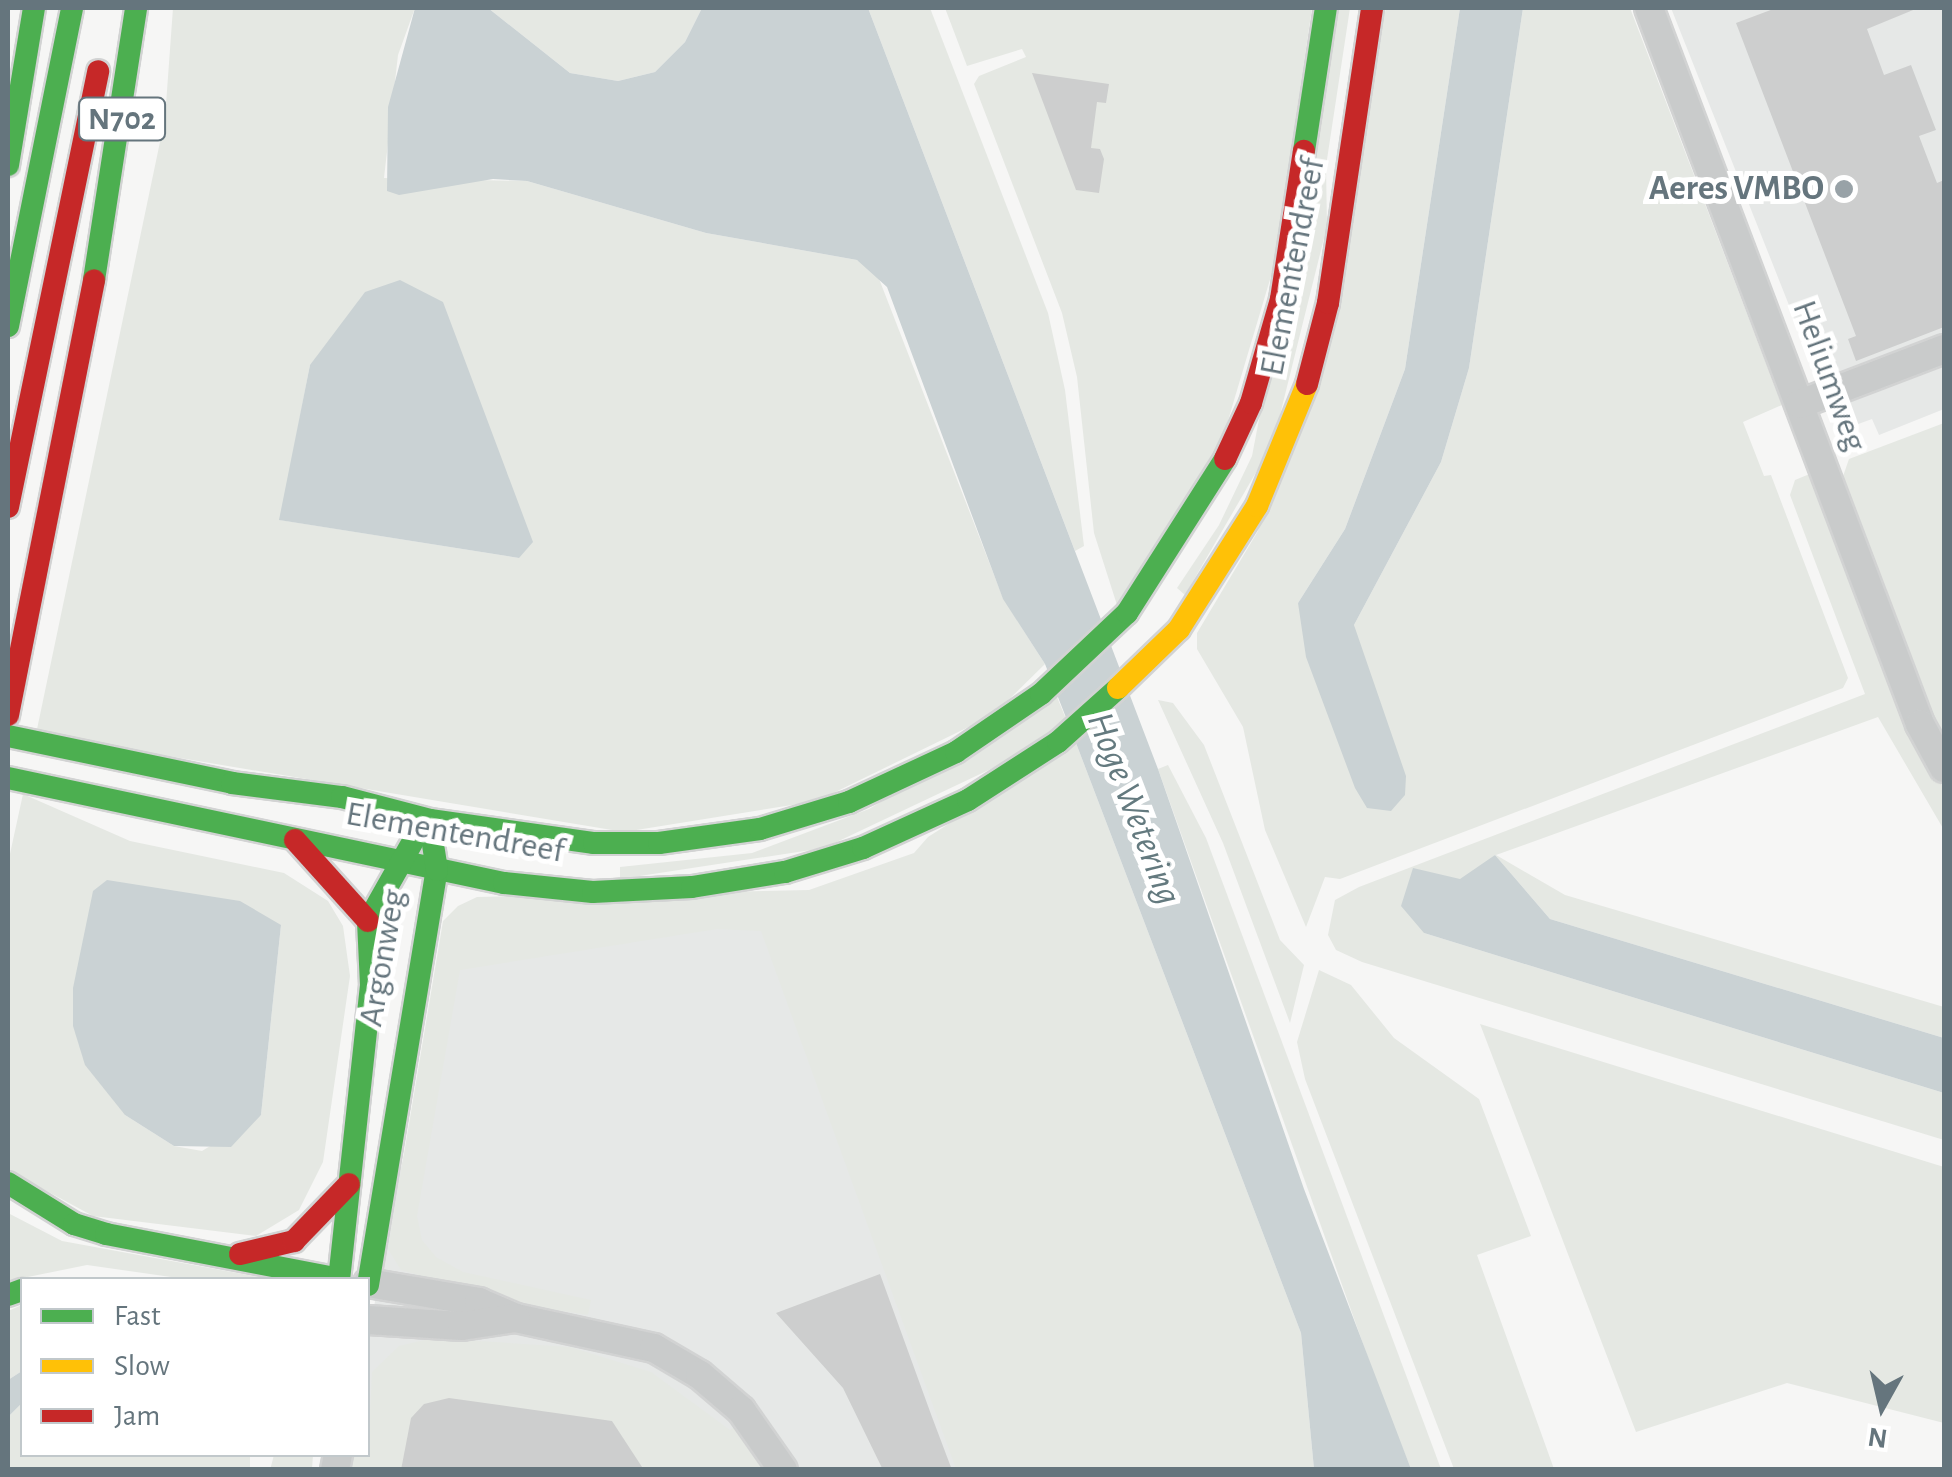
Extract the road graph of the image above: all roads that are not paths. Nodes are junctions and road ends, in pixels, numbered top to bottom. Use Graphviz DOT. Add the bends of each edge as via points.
graph roads {
  1 [pos="34,8"];
  2 [pos="72,8"];
  3 [pos="136,8"];
  4 [pos="1326,8"];
  5 [pos="1372,8"];
  6 [pos="1649,8"];
  7 [pos="104,40"];
  8 [pos="8,164"];
  9 [pos="8,326"];
  10 [pos="1944,348"];
  11 [pos="1800,404"];
  12 [pos="8,506"];
  13 [pos="9,709"];
  14 [pos="8,736"];
  15 [pos="1944,768"];
  16 [pos="8,778"];
  17 [pos="430,820"];
  18 [pos="295,840"];
  19 [pos="397,861"];
  20 [pos="436,870"];
  21 [pos="368,921"];
  22 [pos="8,1183"];
  23 [pos="349,1184"];
  24 [pos="235,1255"];
  25 [pos="331,1277"];
  26 [pos="340,1277"];
  27 [pos="369,1277"];
  28 [pos="370,1284"];
  29 [pos="516,1318"];
  30 [pos="370,1320"];
  31 [pos="783,1470"];
  1 -- 8 [label="main road"];
  2 -- 9 [label="main road"];
  3 -- 13 [label="main road, N702" via="83,349"];
  4 -- 17 [label="main road, Elementendreef" via="1267,354 1212,491 1127,613 1040,694 902,780 760,829 660,843 594,843"];
  5 -- 20 [label="main road, Elementendreef" via="1337,257 1310,376 1249,521 1178,629 1146,663 1058,742 916,826 786,872 692,887 593,892"];
  6 -- 11 [label="street, Heliumweg"];
  7 -- 12 [label="main road, N702"];
  10 -- 11 [label="street"];
  11 -- 15 [label="street, Heliumweg" via="1920,724"];
  14 -- 17 [label="main road, Elementendreef" via="232,783 342,797"];
  16 -- 18 [label="main road, Elementendreef"];
  17 -- 19 [label="main road, Argonweg"];
  17 -- 20 [label="main road, Argonweg"];
  18 -- 19 [label="main road, Elementendreef"];
  18 -- 21 [label="main road"];
  19 -- 20 [label="main road, Elementendreef"];
  19 -- 21 [label="main road, Argonweg"];
  20 -- 27 [label="main road, Argonweg"];
  21 -- 23 [label="main road, Argonweg" via="371,985"];
  22 -- 24 [label="main road" via="74,1224"];
  23 -- 24 [label="main road" via="294,1241"];
  23 -- 26 [label="main road, Argonweg"];
  24 -- 25 [label="main road"];
  28 -- 29 [label="street" via="479,1302"];
  29 -- 30 [label="street" via="462,1326"];
  29 -- 31 [label="street" via="654,1348 741,1410"];
}
